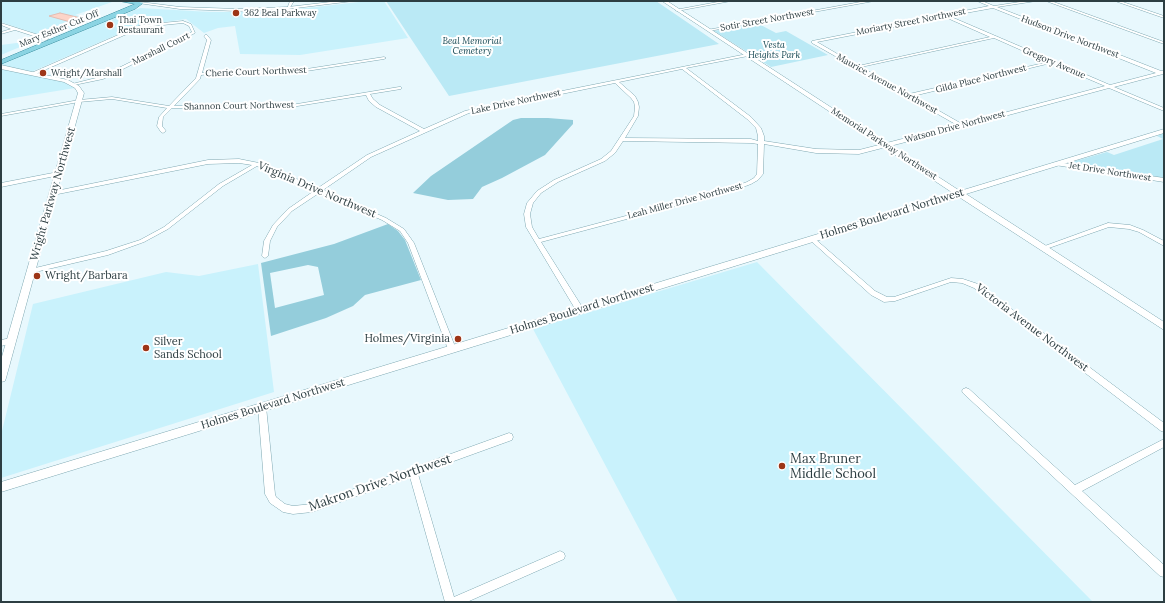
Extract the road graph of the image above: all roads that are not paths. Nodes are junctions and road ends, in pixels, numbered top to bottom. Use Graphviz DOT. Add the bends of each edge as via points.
graph roads {
  1 [pos="123,1"];
  2 [pos="134,1"];
  3 [pos="292,1"];
  4 [pos="351,1"];
  5 [pos="664,1"];
  6 [pos="729,1"];
  7 [pos="872,1"];
  8 [pos="979,1"];
  9 [pos="1034,1"];
  10 [pos="1048,1"];
  11 [pos="1117,1"];
  12 [pos="143,2"];
  13 [pos="993,6"];
  14 [pos="123,8"];
  15 [pos="288,8"];
  16 [pos="677,10"];
  17 [pos="945,16"];
  18 [pos="1164,17"];
  19 [pos="1,24"];
  20 [pos="14,29"];
  21 [pos="709,30"];
  22 [pos="1,33"];
  23 [pos="206,36"];
  24 [pos="994,37"];
  25 [pos="47,39"];
  26 [pos="813,42"];
  27 [pos="1164,43"];
  28 [pos="35,48"];
  29 [pos="747,55"];
  30 [pos="1,57"];
  31 [pos="384,58"];
  32 [pos="1,62"];
  33 [pos="1052,62"];
  34 [pos="1,67"];
  35 [pos="857,67"];
  36 [pos="683,68"];
  37 [pos="1163,72"];
  38 [pos="31,74"];
  39 [pos="200,74"];
  40 [pos="616,81"];
  41 [pos="74,84"];
  42 [pos="1109,86"];
  43 [pos="399,88"];
  44 [pos="367,93"];
  45 [pos="910,96"];
  46 [pos="79,102"];
  47 [pos="169,107"];
  48 [pos="1164,110"];
  49 [pos="1,115"];
  50 [pos="962,126"];
  51 [pos="163,131"];
  52 [pos="1164,131"];
  53 [pos="423,132"];
  54 [pos="622,139"];
  55 [pos="762,143"];
  56 [pos="887,145"];
  57 [pos="257,164"];
  58 [pos="1057,164"];
  59 [pos="58,174"];
  60 [pos="1164,182"];
  61 [pos="1,185"];
  62 [pos="319,190"];
  63 [pos="53,193"];
  64 [pos="960,193"];
  65 [pos="812,239"];
  66 [pos="538,241"];
  67 [pos="1164,244"];
  68 [pos="1044,248"];
  69 [pos="265,256"];
  70 [pos="31,271"];
  71 [pos="580,310"];
  72 [pos="1164,327"];
  73 [pos="11,341"];
  74 [pos="1,343"];
  75 [pos="452,349"];
  76 [pos="1,378"];
  77 [pos="966,391"];
  78 [pos="262,407"];
  79 [pos="1164,428"];
  80 [pos="508,437"];
  81 [pos="1164,443"];
  82 [pos="413,471"];
  83 [pos="1,487"];
  84 [pos="1074,490"];
  85 [pos="560,556"];
  86 [pos="1164,572"];
  87 [pos="450,602"];
  88 [pos="455,602"];
  1 -- 12 [label="main road"];
  1 -- 14 [label="main road" via="126,4"];
  2 -- 12 [label="main road"];
  3 -- 15 [label="street"];
  4 -- 15 [label="street"];
  5 -- 16 [label="street, Memorial Parkway Northwest"];
  6 -- 16 [label="street"];
  7 -- 21 [label="street, Sotir Street Northwest"];
  8 -- 13 [label="street, Hudson Drive Northwest"];
  9 -- 13 [label="street, Moriarty Street Northwest"];
  10 -- 27 [label="street"];
  11 -- 18 [label="street"];
  12 -- 14 [label="main road, Mary Esther Cut Off"];
  12 -- 15 [label="street" via="208,10"];
  12 -- 28 [label="main road, Mary Esther Cut Off"];
  13 -- 17 [label="street, Moriarty Street Northwest"];
  13 -- 37 [label="street, Hudson Drive Northwest"];
  14 -- 25 [label="main road, Mary Esther Cut Off"];
  16 -- 21 [label="street, Memorial Parkway Northwest"];
  17 -- 24 [label="street, Gregory Avenue"];
  17 -- 26 [label="street, Moriarty Street Northwest"];
  19 -- 20 [label="street"];
  20 -- 22 [label="street"];
  20 -- 25 [label="street"];
  21 -- 29 [label="street, Memorial Parkway Northwest"];
  23 -- 39 [label="street" via="209,40"];
  24 -- 33 [label="street, Gregory Avenue"];
  24 -- 35 [label="street"];
  25 -- 28 [label="main road"];
  25 -- 30 [label="main road, Mary Esther Cut Off"];
  26 -- 35 [label="street, Maurice Avenue Northwest"];
  28 -- 32 [label="main road, Mary Esther Cut Off"];
  29 -- 36 [label="street, Lake Drive Northwest"];
  29 -- 56 [label="street, Memorial Parkway Northwest"];
  31 -- 39 [label="street, Cherie Court Northwest" via="300,71"];
  33 -- 42 [label="street, Gregory Avenue"];
  33 -- 45 [label="street, Gilda Place Northwest"];
  34 -- 38 [label="street"];
  35 -- 45 [label="street, Maurice Avenue Northwest"];
  36 -- 40 [label="street, Lake Drive Northwest"];
  36 -- 55 [label="street, Leah Miller Drive Northwest" via="753,121 760,132"];
  37 -- 42 [label="street, Watson Drive Northwest"];
  38 -- 41 [label="street"];
  38 -- 41 [label="street, Marshall Court" via="142,26 183,22 190,25 194,32 101,78"];
  39 -- 47 [label="street"];
  40 -- 53 [label="street, Lake Drive Northwest" via="478,109"];
  40 -- 54 [label="street" via="633,97 637,107 636,116"];
  41 -- 46 [label="street" via="80,90"];
  42 -- 48 [label="street, Gregory Avenue"];
  42 -- 50 [label="street, Watson Drive Northwest"];
  43 -- 44 [label="street, Shannon Court Northwest"];
  44 -- 47 [label="street, Shannon Court Northwest" via="285,108"];
  44 -- 53 [label="street" via="378,106"];
  45 -- 50 [label="street, Maurice Avenue Northwest"];
  46 -- 47 [label="street, Shannon Court Northwest" via="112,98"];
  46 -- 49 [label="street, Shannon Court Northwest"];
  46 -- 59 [label="street, Wright Parkway Northwest"];
  47 -- 51 [label="street" via="160,119 159,126"];
  50 -- 56 [label="street, Watson Drive Northwest"];
  52 -- 58 [label="street, Holmes Boulevard Northwest"];
  53 -- 62 [label="street, Lake Drive Northwest" via="369,156"];
  54 -- 55 [label="street, Watson Drive Northwest"];
  54 -- 66 [label="street" via="613,152 603,160 546,186 535,196 527,214 529,227"];
  55 -- 56 [label="street, Watson Drive Northwest" via="840,153 859,152"];
  55 -- 66 [label="street, Leah Miller Drive Northwest" via="760,174 749,183"];
  56 -- 64 [label="street, Memorial Parkway Northwest"];
  57 -- 62 [label="street, Virginia Drive Northwest"];
  57 -- 63 [label="street, Virginia Drive Northwest" via="208,162"];
  57 -- 70 [label="street" via="220,185 166,228 142,241 108,253"];
  58 -- 60 [label="street, Jet Drive Northwest"];
  58 -- 64 [label="street, Holmes Boulevard Northwest"];
  59 -- 61 [label="street"];
  59 -- 63 [label="street, Wright Parkway Northwest"];
  62 -- 69 [label="street, Lake Drive Northwest" via="290,210 275,226 267,241"];
  62 -- 75 [label="street, Virginia Drive Northwest" via="396,225 405,234 411,243"];
  63 -- 70 [label="street, Wright Parkway Northwest"];
  64 -- 65 [label="street, Holmes Boulevard Northwest"];
  64 -- 68 [label="street, Memorial Parkway Northwest"];
  65 -- 71 [label="street, Holmes Boulevard Northwest"];
  65 -- 79 [label="street, Victoria Avenue Northwest" via="873,293 886,300 951,280 976,286"];
  66 -- 71 [label="street"];
  67 -- 68 [label="street" via="1130,227 1108,225"];
  68 -- 72 [label="street, Memorial Parkway Northwest"];
  70 -- 73 [label="street, Wright Parkway Northwest"];
  71 -- 75 [label="street, Holmes Boulevard Northwest"];
  73 -- 74 [label="street"];
  73 -- 76 [label="street, Wright Parkway Northwest"];
  75 -- 78 [label="street, Holmes Boulevard Northwest"];
  77 -- 84 [label="street"];
  78 -- 82 [label="street, Makron Drive Northwest" via="270,494 273,500 284,508 312,508"];
  78 -- 83 [label="street, Holmes Boulevard Northwest"];
  80 -- 82 [label="street, Makron Drive Northwest"];
  81 -- 84 [label="street"];
  82 -- 87 [label="street"];
  84 -- 86 [label="street"];
  85 -- 88 [label="street"];
}
